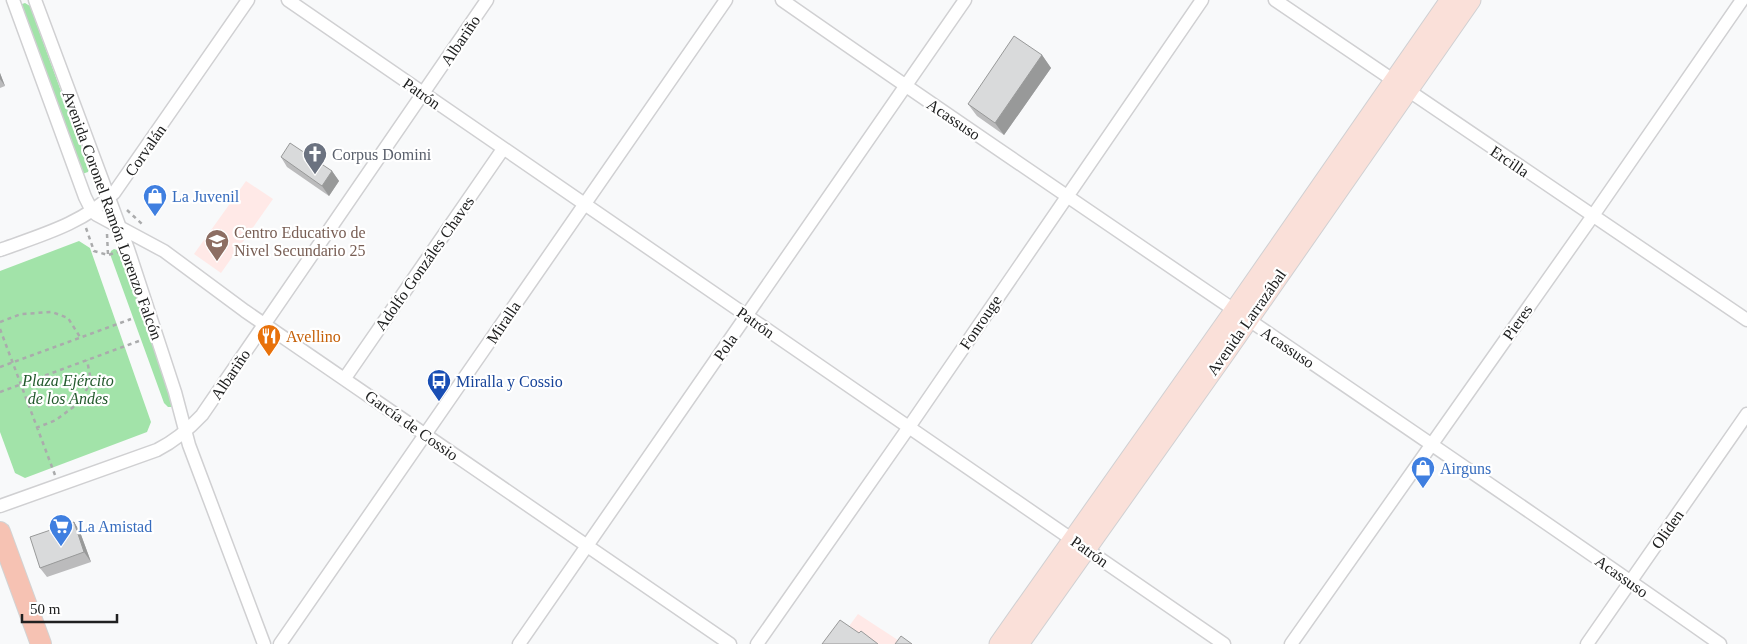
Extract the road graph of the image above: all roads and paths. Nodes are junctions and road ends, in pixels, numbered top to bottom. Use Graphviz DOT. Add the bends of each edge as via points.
graph roads {
  1 [pos="13,0"];
  2 [pos="35,0"];
  3 [pos="248,0"];
  4 [pos="288,0"];
  5 [pos="488,0"];
  6 [pos="726,0"];
  7 [pos="782,0"];
  8 [pos="965,0"];
  9 [pos="1202,0"];
  10 [pos="1275,0"];
  11 [pos="1450,0"];
  12 [pos="1472,0"];
  13 [pos="1742,0"];
  14 [pos="906,86"];
  15 [pos="1400,86"];
  16 [pos="423,94"];
  17 [pos="502,149"];
  18 [pos="99,174"];
  19 [pos="121,184"];
  20 [pos="1067,196"];
  21 [pos="108,199"];
  22 [pos="584,204"];
  23 [pos="92,211"];
  24 [pos="1592,216"];
  25 [pos="106,220"];
  26 [pos="120,228"];
  27 [pos="139,239"];
  28 [pos="154,246"];
  29 [pos="0,250"];
  30 [pos="108,255"];
  31 [pos="133,265"];
  32 [pos="1241,315"];
  33 [pos="747,316"];
  34 [pos="131,318"];
  35 [pos="1747,320"];
  36 [pos="0,322"];
  37 [pos="264,324"];
  38 [pos="0,329"];
  39 [pos="80,337"];
  40 [pos="138,340"];
  41 [pos="87,360"];
  42 [pos="11,362"];
  43 [pos="0,367"];
  44 [pos="345,378"];
  45 [pos="20,384"];
  46 [pos="0,392"];
  47 [pos="1747,414"];
  48 [pos="909,427"];
  49 [pos="36,428"];
  50 [pos="185,432"];
  51 [pos="424,434"];
  52 [pos="1430,445"];
  53 [pos="59,485"];
  54 [pos="0,506"];
  55 [pos="0,532"];
  56 [pos="1080,545"];
  57 [pos="586,546"];
  58 [pos="1631,582"];
  59 [pos="41,644"];
  60 [pos="264,644"];
  61 [pos="280,644"];
  62 [pos="519,644"];
  63 [pos="730,644"];
  64 [pos="757,644"];
  65 [pos="999,644"];
  66 [pos="1020,644"];
  67 [pos="1224,644"];
  68 [pos="1291,644"];
  69 [pos="1587,644"];
  70 [pos="1720,644"];
  1 -- 23 [label="street, Avenida Coronel Ramón Lorenzo Falcón"];
  2 -- 18 [label="street, Avenida Coronel Ramón Lorenzo Falcón"];
  3 -- 19 [label="street, Corvalán"];
  4 -- 16 [label="street, Patrón"];
  5 -- 16 [label="street, Albariño"];
  6 -- 22 [label="street, Miralla"];
  7 -- 14 [label="street, Acassuso"];
  8 -- 14 [label="street, Pola"];
  9 -- 20 [label="street, Fonrouge"];
  10 -- 15 [label="street, Ercilla"];
  11 -- 15 [label="street, Avenida Larrazábal"];
  12 -- 15 [label="street, Avenida Larrazábal"];
  13 -- 24 [label="street, Pieres"];
  14 -- 20 [label="street, Acassuso"];
  14 -- 33 [label="street, Pola"];
  15 -- 24 [label="street, Ercilla"];
  15 -- 32 [label="street, Avenida Larrazábal"];
  16 -- 17 [label="street, Patrón"];
  16 -- 37 [label="street, Albariño"];
  17 -- 22 [label="street, Patrón"];
  17 -- 44 [label="street, Adolfo Gonzáles Chaves"];
  18 -- 19 [label="street"];
  18 -- 21 [label="street, Avenida Coronel Ramón Lorenzo Falcón"];
  19 -- 21 [label="street, Corvalán"];
  19 -- 27 [label="path" via="125,209 144,227"];
  20 -- 32 [label="street, Acassuso"];
  20 -- 48 [label="street, Fonrouge"];
  21 -- 23 [label="street, Corvalán"];
  21 -- 26 [label="street, Avenida Coronel Ramón Lorenzo Falcón"];
  22 -- 33 [label="street, Patrón"];
  22 -- 51 [label="street, Miralla" via="446,407"];
  23 -- 25 [label="street, García de Cossio"];
  23 -- 29 [label="street, Corvalán" via="76,221"];
  24 -- 35 [label="street, Ercilla"];
  24 -- 52 [label="street, Pieres"];
  25 -- 26 [label="street, García de Cossio"];
  25 -- 30 [label="path"];
  26 -- 27 [label="street, García de Cossio"];
  26 -- 31 [label="street, Avenida Coronel Ramón Lorenzo Falcón"];
  27 -- 28 [label="street, García de Cossio"];
  28 -- 31 [label="street" via="139,251"];
  28 -- 37 [label="street, García de Cossio"];
  31 -- 50 [label="street, Avenida Coronel Ramón Lorenzo Falcón"];
  32 -- 52 [label="street, Acassuso"];
  32 -- 56 [label="street, Avenida Larrazábal"];
  33 -- 48 [label="street, Patrón"];
  33 -- 57 [label="street, Pola"];
  34 -- 39 [label="path"];
  36 -- 39 [label="path" via="21,314 52,312 68,318"];
  37 -- 44 [label="street, García de Cossio"];
  37 -- 50 [label="street, Albariño" via="202,415"];
  38 -- 42 [label="path"];
  39 -- 42 [label="path"];
  40 -- 41 [label="path"];
  41 -- 45 [label="path"];
  41 -- 49 [label="path" via="91,381 80,402 56,420"];
  42 -- 43 [label="path"];
  42 -- 45 [label="path"];
  44 -- 51 [label="street, García de Cossio"];
  45 -- 46 [label="path"];
  45 -- 49 [label="path"];
  47 -- 58 [label="street, Oliden"];
  48 -- 56 [label="street, Patrón"];
  48 -- 64 [label="street, Fonrouge"];
  49 -- 53 [label="path"];
  50 -- 53 [label="street, Albariño" via="157,450"];
  50 -- 60 [label="street, Avenida Coronel Ramón Lorenzo Falcón"];
  51 -- 57 [label="street, García de Cossio"];
  51 -- 61 [label="street, Miralla"];
  52 -- 58 [label="street, Acassuso"];
  52 -- 68 [label="street, Pieres"];
  53 -- 54 [label="street, Albariño"];
  55 -- 59 [label="main road"];
  56 -- 65 [label="street, Avenida Larrazábal"];
  56 -- 66 [label="street, Avenida Larrazábal"];
  56 -- 67 [label="street, Patrón"];
  57 -- 62 [label="street, Pola"];
  57 -- 63 [label="street, García de Cossio"];
  58 -- 69 [label="street, Oliden"];
  58 -- 70 [label="street, Acassuso"];
}
